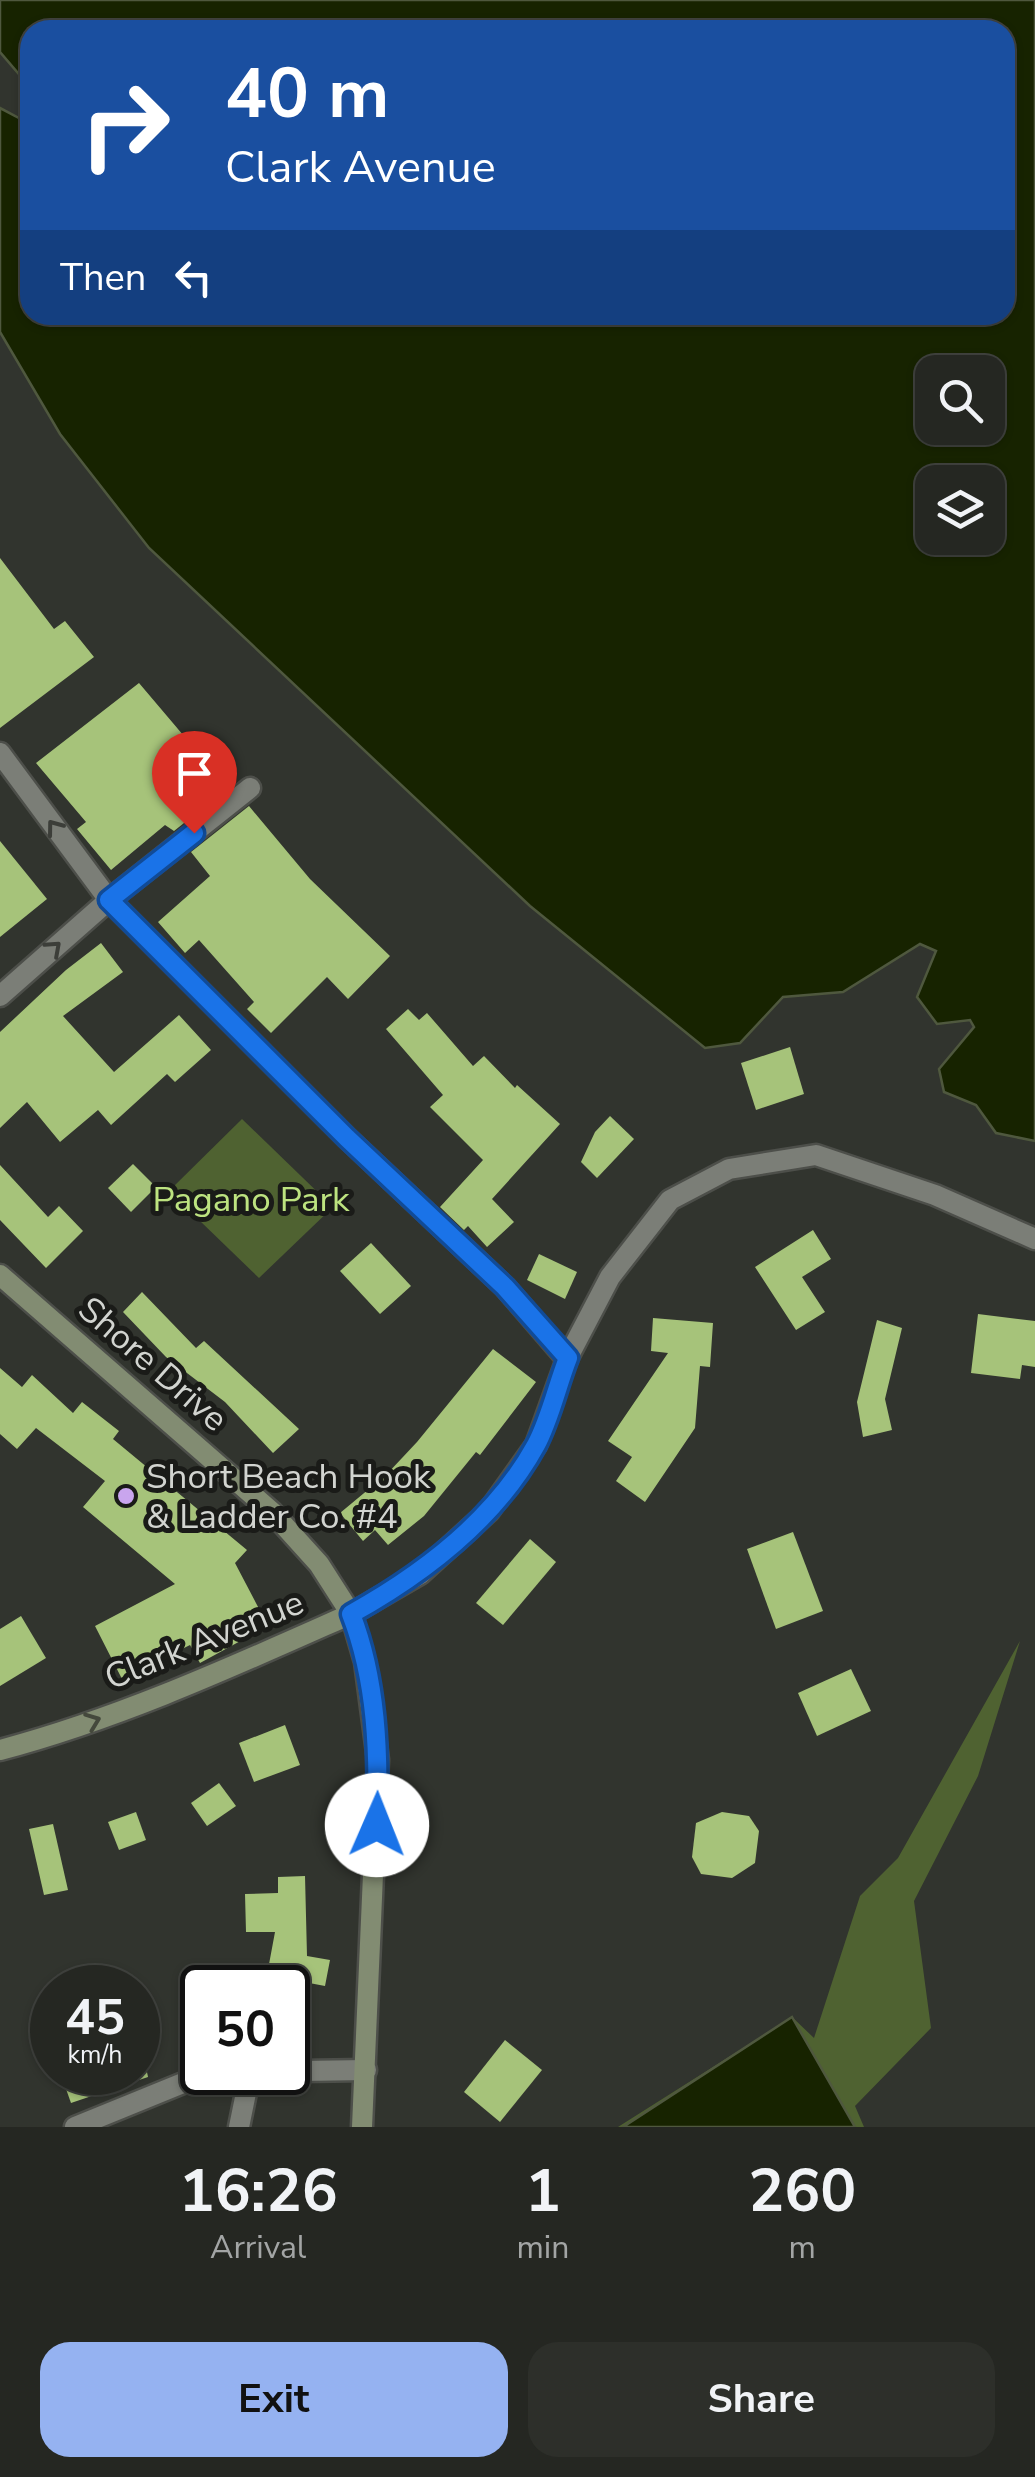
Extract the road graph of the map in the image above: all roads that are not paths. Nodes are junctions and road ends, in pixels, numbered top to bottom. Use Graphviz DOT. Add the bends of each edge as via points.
graph roads {
  1 [pos="0,753"];
  2 [pos="250,788"];
  3 [pos="109,900"];
  4 [pos="0,996"];
  5 [pos="1035,1239"];
  6 [pos="0,1274"];
  7 [pos="568,1358"];
  8 [pos="351,1614"];
  9 [pos="0,1750"];
  10 [pos="366,2070"];
  11 [pos="310,2071"];
  12 [pos="180,2084"];
  13 [pos="243,2095"];
  14 [pos="76,2127"];
  15 [pos="238,2127"];
  16 [pos="362,2127"];
  3 -- 1 [label="street, one-way"];
  2 -- 3 [label="street"];
  4 -- 3 [label="street, one-way"];
  3 -- 7 [label="street" via="505,1287"];
  5 -- 7 [label="street, Clark Avenue" via="935,1195 816,1155 729,1170 670,1200 610,1277"];
  6 -- 8 [label="main road, Shore Drive" via="272,1512 319,1564"];
  7 -- 8 [label="street, Clark Avenue" via="536,1445 489,1511 420,1574"];
  9 -- 8 [label="main road, Clark Avenue, one-way" via="54,1736"];
  8 -- 10 [label="main road, Shore Drive" via="366,1662 378,1760"];
  10 -- 11 [label="street"];
  10 -- 16 [label="main road, Shore Drive"];
  12 -- 14 [label="street"];
  13 -- 15 [label="street"];
}
